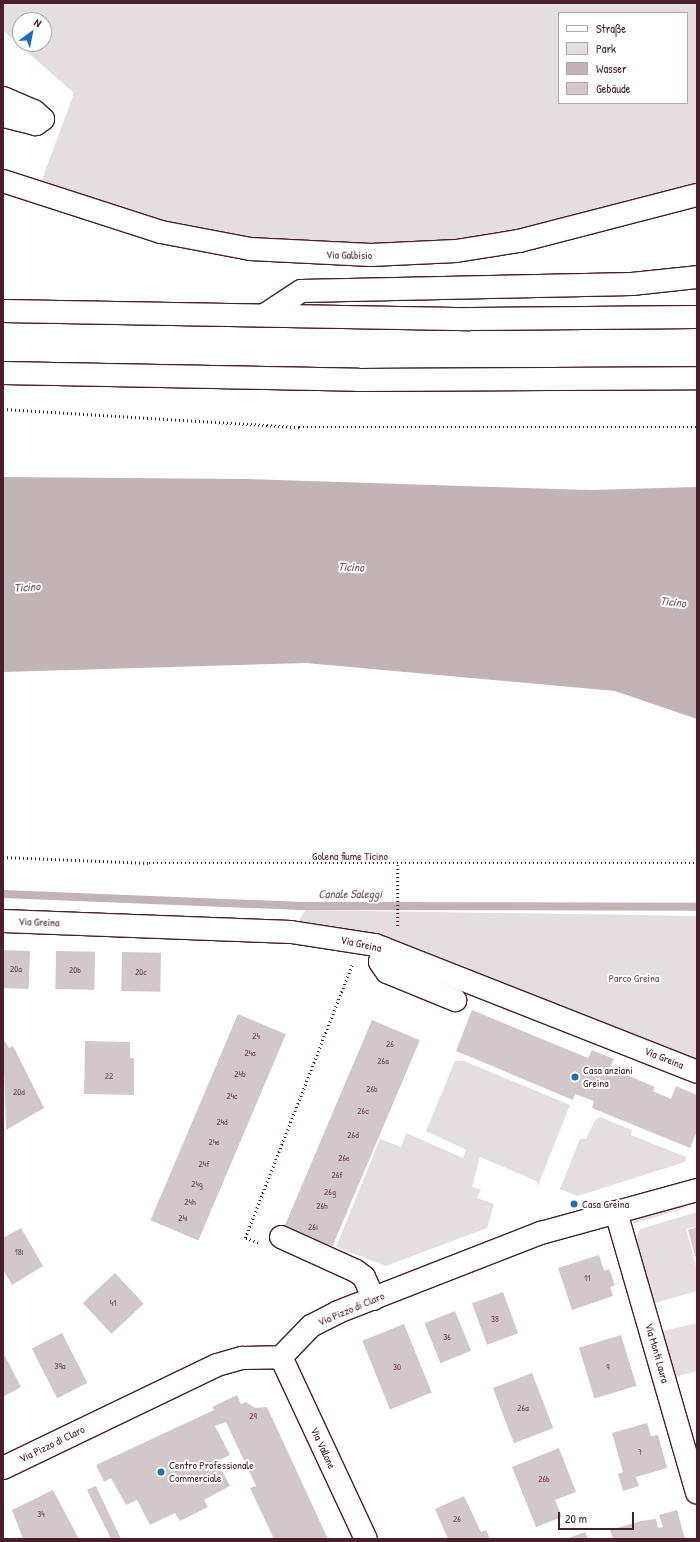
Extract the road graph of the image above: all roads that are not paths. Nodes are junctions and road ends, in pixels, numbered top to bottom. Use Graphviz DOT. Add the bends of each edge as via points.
graph roads {
  1 [pos="3,98"];
  2 [pos="3,116"];
  3 [pos="3,181"];
  4 [pos="697,195"];
  5 [pos="697,277"];
  6 [pos="3,311"];
  7 [pos="266,314"];
  8 [pos="697,317"];
  9 [pos="3,373"];
  10 [pos="697,378"];
  11 [pos="3,921"];
  12 [pos="383,948"];
  13 [pos="455,1000"];
  14 [pos="697,1072"];
  15 [pos="697,1190"];
  16 [pos="616,1212"];
  17 [pos="273,1242"];
  18 [pos="374,1299"];
  19 [pos="281,1357"];
  20 [pos="3,1468"];
  21 [pos="697,1493"];
  22 [pos="366,1539"];
  1 -- 2 [label="main road" via="34,111 43,119 36,124"];
  3 -- 4 [label="main road, Via Galbisio" via="161,232 250,249 371,256 456,251 519,241"];
  5 -- 7 [label="main road" via="632,284 301,291"];
  6 -- 7 [label="main road"];
  7 -- 8 [label="main road" via="470,319"];
  9 -- 10 [label="main road" via="358,380"];
  11 -- 12 [label="main road, Via Greina" via="291,932"];
  12 -- 13 [label="main road" via="380,962 387,972"];
  12 -- 14 [label="main road, Via Greina"];
  15 -- 16 [label="main road, Via Pizzo di Claro"];
  16 -- 18 [label="main road, Via Pizzo di Claro" via="541,1233"];
  16 -- 21 [label="main road, Via Monti Laura"];
  17 -- 18 [label="main road" via="356,1270 364,1277"];
  18 -- 19 [label="main road, Via Pizzo di Claro" via="311,1326"];
  19 -- 20 [label="main road, Via Pizzo di Claro" via="242,1358 217,1365"];
  19 -- 22 [label="main road, Via Vallone"];
}
